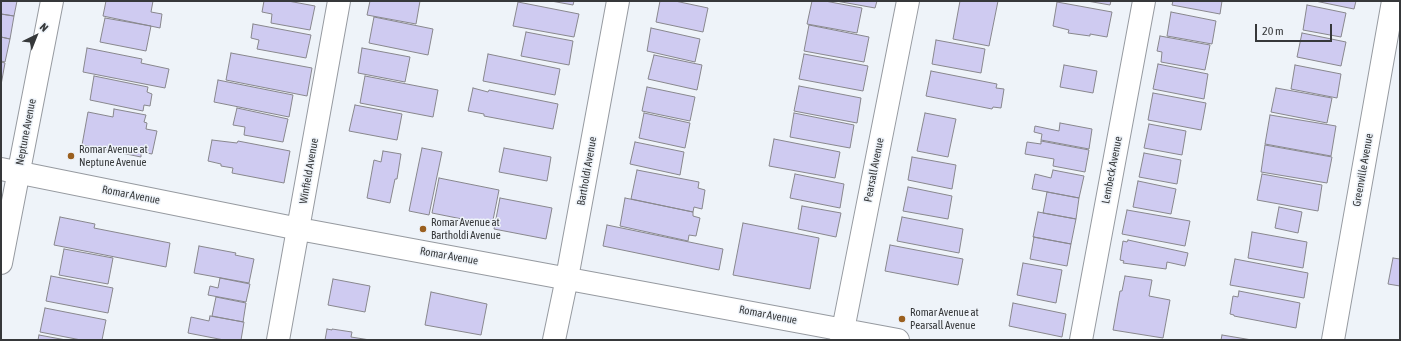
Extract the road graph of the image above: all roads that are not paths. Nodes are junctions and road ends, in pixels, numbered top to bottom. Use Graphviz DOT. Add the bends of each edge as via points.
graph roads {
  1 [pos="52,1"];
  2 [pos="340,1"];
  3 [pos="618,1"];
  4 [pos="908,1"];
  5 [pos="1144,1"];
  6 [pos="1393,1"];
  7 [pos="10,171"];
  8 [pos="299,229"];
  9 [pos="1,263"];
  10 [pos="567,278"];
  11 [pos="842,335"];
  12 [pos="278,340"];
  13 [pos="554,340"];
  14 [pos="898,340"];
  15 [pos="1081,340"];
  16 [pos="1333,340"];
  1 -- 7 [label="street, Neptune Avenue"];
  2 -- 8 [label="street, Winfield Avenue"];
  3 -- 10 [label="street, Bartholdi Avenue"];
  4 -- 11 [label="street, Pearsall Avenue"];
  5 -- 15 [label="street, Lembeck Avenue"];
  6 -- 16 [label="street, Greenville Avenue"];
  7 -- 8 [label="street, Romar Avenue"];
  7 -- 9 [label="street, Neptune Avenue"];
  8 -- 10 [label="street, Romar Avenue"];
  8 -- 12 [label="street, Winfield Avenue"];
  10 -- 11 [label="street, Romar Avenue"];
  10 -- 13 [label="street, Bartholdi Avenue"];
  11 -- 14 [label="street, Romar Avenue"];
}
